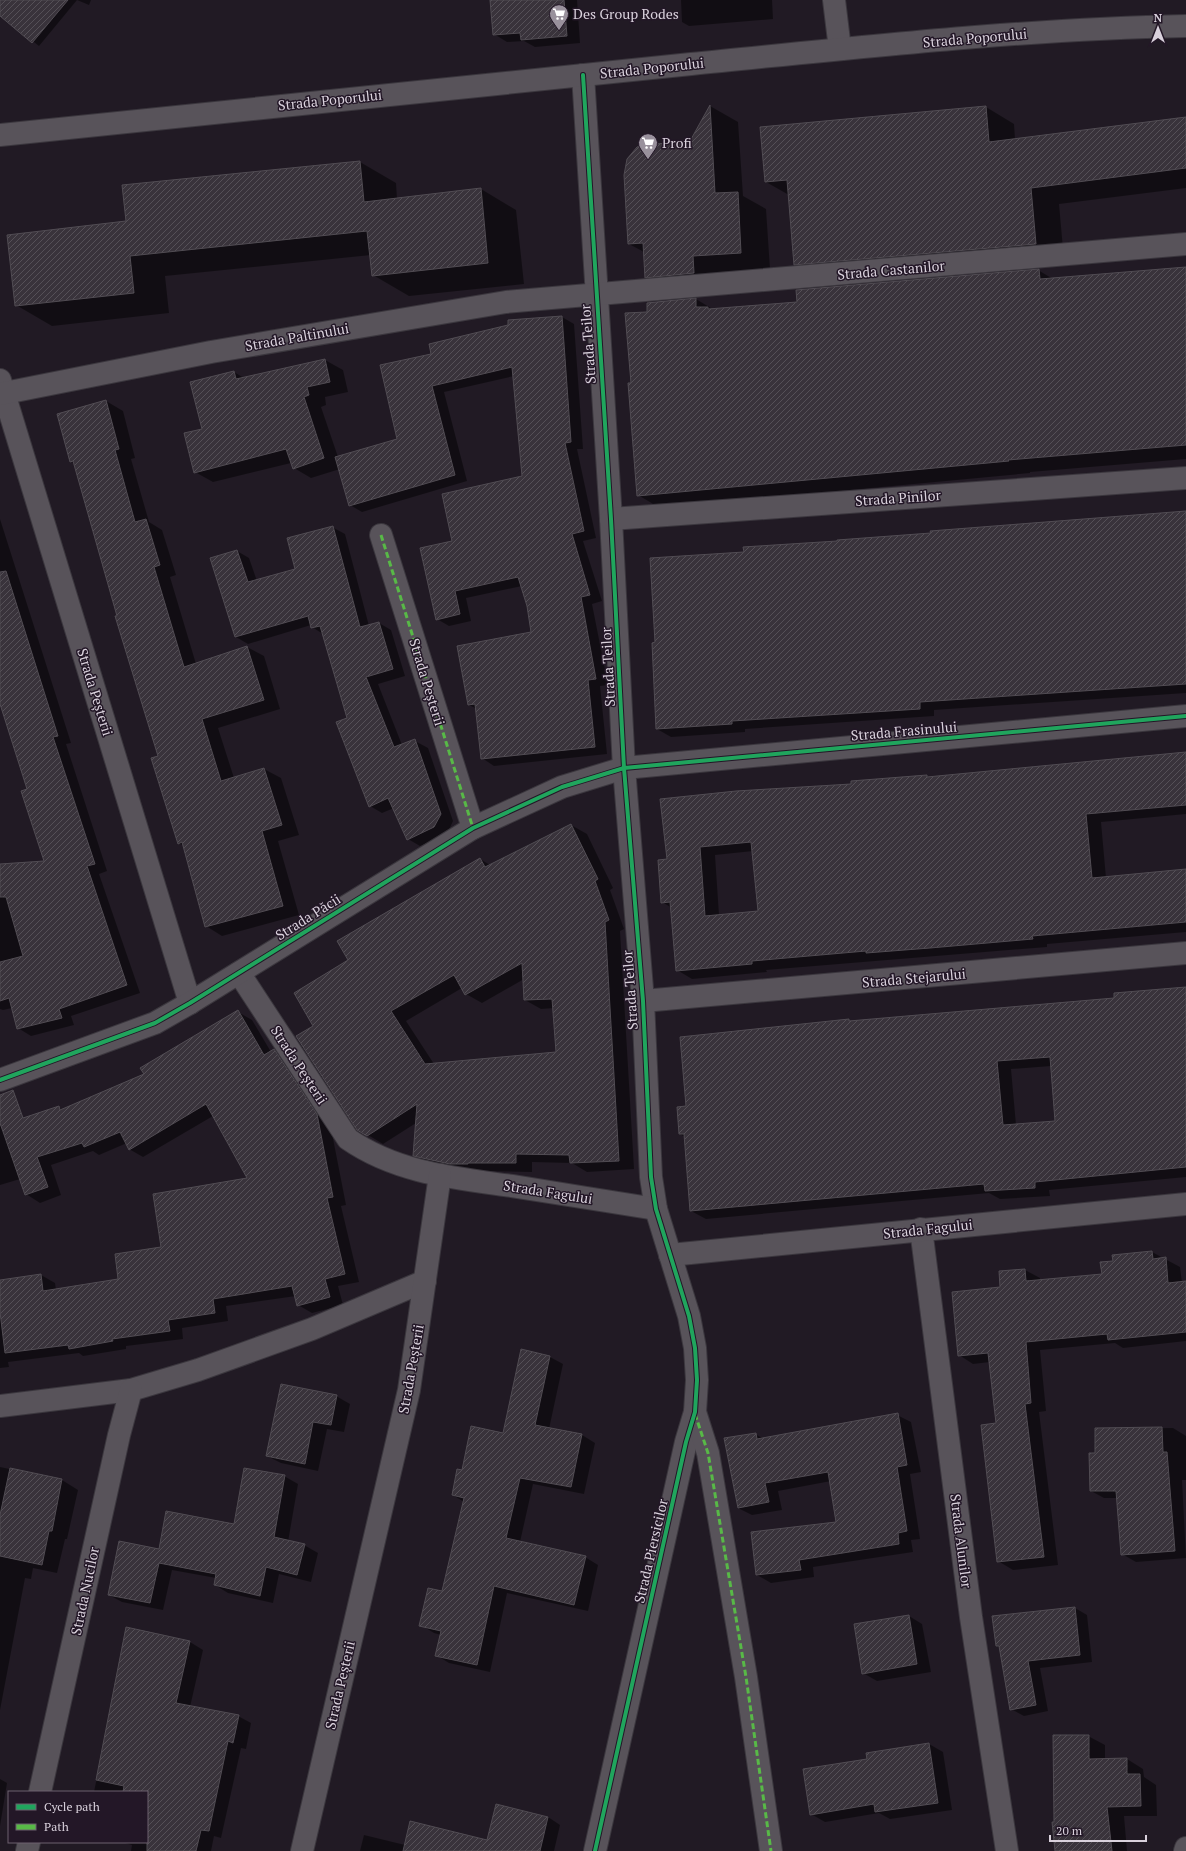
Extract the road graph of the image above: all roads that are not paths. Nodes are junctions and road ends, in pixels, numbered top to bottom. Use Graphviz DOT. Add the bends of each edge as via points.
graph roads {
  1 [pos="834,0"];
  2 [pos="1186,26"];
  3 [pos="840,49"];
  4 [pos="583,75"];
  5 [pos="0,135"];
  6 [pos="1186,244"];
  7 [pos="596,294"];
  8 [pos="1,389"];
  9 [pos="1186,478"];
  10 [pos="611,519"];
  11 [pos="381,536"];
  12 [pos="1186,716"];
  13 [pos="624,768"];
  14 [pos="473,828"];
  15 [pos="1186,953"];
  16 [pos="239,973"];
  17 [pos="643,1001"];
  18 [pos="190,1004"];
  19 [pos="0,1080"];
  20 [pos="440,1176"];
  21 [pos="1186,1204"];
  22 [pos="656,1209"];
  23 [pos="921,1229"];
  24 [pos="670,1255"];
  25 [pos="425,1281"];
  26 [pos="131,1390"];
  27 [pos="0,1406"];
  28 [pos="695,1412"];
  29 [pos="40,1791"];
  30 [pos="1186,1848"];
  31 [pos="302,1851"];
  32 [pos="595,1851"];
  33 [pos="771,1851"];
  34 [pos="1007,1851"];
  35 [pos="1185,1851"];
  1 -- 3 [label="street"];
  2 -- 3 [label="street, Strada Poporului" via="1122,27"];
  3 -- 4 [label="street, Strada Poporului"];
  4 -- 5 [label="street, Strada Poporului"];
  4 -- 7 [label="street, Strada Teilor"];
  6 -- 7 [label="street, Strada Castanilor"];
  7 -- 8 [label="street, Strada Paltinului" via="506,302"];
  7 -- 10 [label="street, Strada Teilor"];
  8 -- 18 [label="street, Strada Peșterii"];
  9 -- 10 [label="street, Strada Pinilor"];
  10 -- 13 [label="street, Strada Teilor"];
  11 -- 14 [label="street, Strada Peșterii"];
  12 -- 13 [label="street, Strada Frasinului"];
  13 -- 14 [label="street, Strada Păcii" via="562,787"];
  13 -- 17 [label="street, Strada Teilor"];
  14 -- 16 [label="street, Strada Păcii"];
  15 -- 17 [label="street, Strada Stejarului"];
  16 -- 18 [label="street, Strada Păcii"];
  16 -- 20 [label="street, Strada Peșterii" via="348,1139 386,1161"];
  17 -- 22 [label="street, Strada Teilor" via="651,1176"];
  18 -- 19 [label="street, Strada Păcii" via="155,1023"];
  20 -- 22 [label="street, Strada Fagului"];
  20 -- 25 [label="street, Strada Peșterii"];
  21 -- 23 [label="street, Strada Fagului"];
  22 -- 24 [label="street, Strada Teilor"];
  23 -- 24 [label="street, Strada Fagului"];
  23 -- 34 [label="street, Strada Alunilor" via="971,1617"];
  24 -- 28 [label="street, Strada Piersicilor" via="689,1316 695,1348"];
  25 -- 26 [label="street" via="312,1329 198,1370"];
  25 -- 31 [label="street, Strada Peșterii" via="409,1390"];
  26 -- 27 [label="street"];
  26 -- 29 [label="street, Strada Nucilor"];
  28 -- 32 [label="street, Strada Piersicilor" via="684,1450"];
  28 -- 33 [label="street, Strada Piersicilor" via="710,1461 746,1677"];
  30 -- 35 [label="street"];
}
